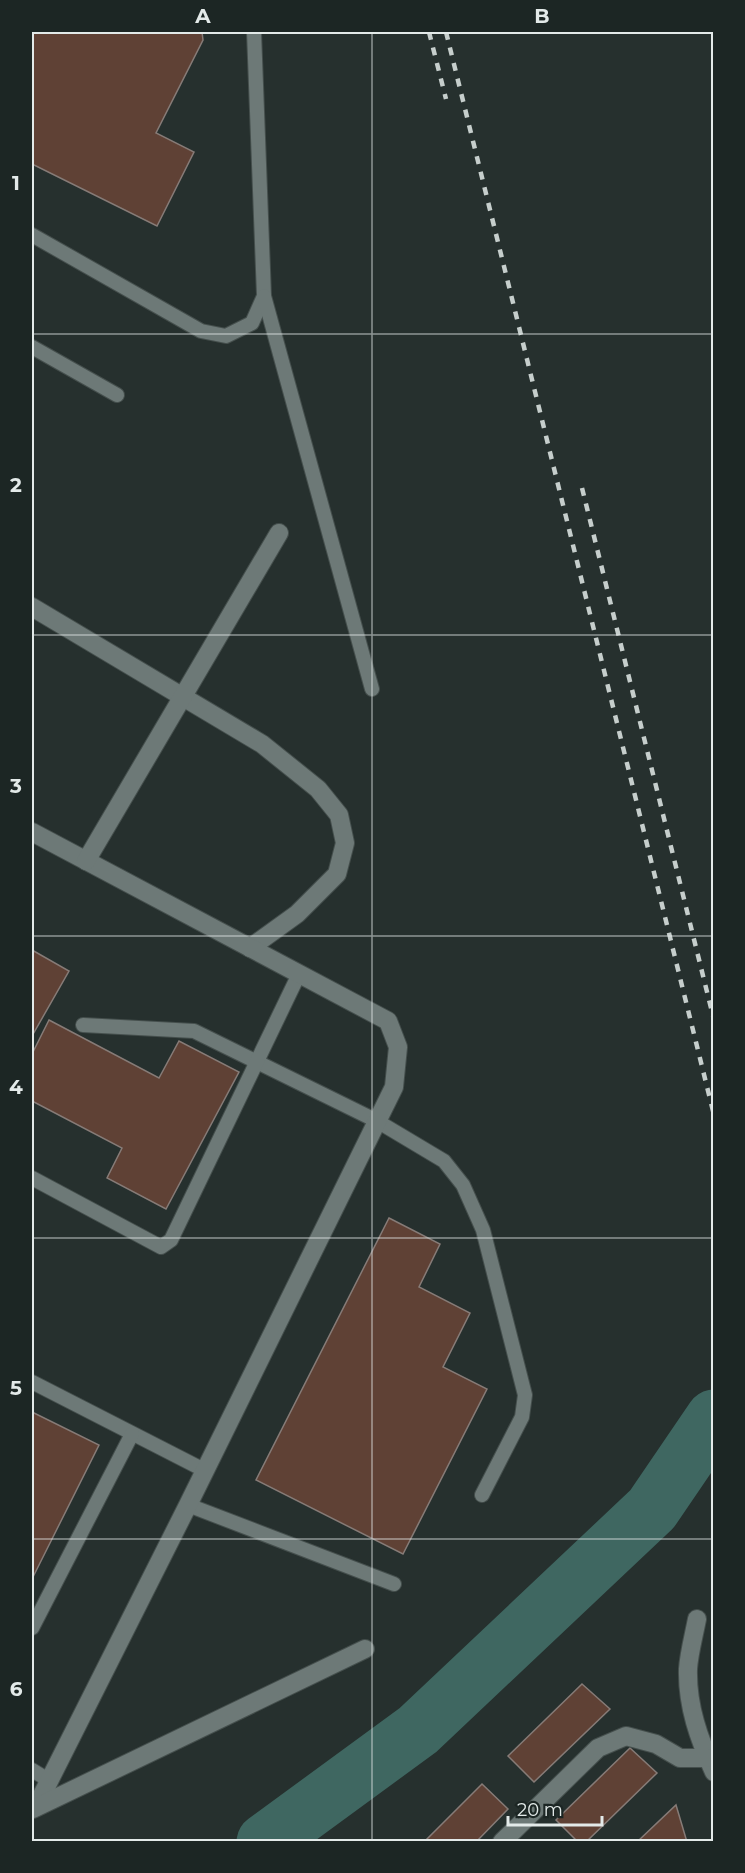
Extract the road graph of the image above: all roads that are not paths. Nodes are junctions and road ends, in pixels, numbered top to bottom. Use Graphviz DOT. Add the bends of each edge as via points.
graph roads {
  1 [pos="254,32"];
  2 [pos="32,235"];
  3 [pos="264,296"];
  4 [pos="32,347"];
  5 [pos="117,395"];
  6 [pos="279,533"];
  7 [pos="32,607"];
  8 [pos="372,689"];
  9 [pos="183,698"];
  10 [pos="32,832"];
  11 [pos="86,861"];
  12 [pos="250,948"];
  13 [pos="299,974"];
  14 [pos="83,1025"];
  15 [pos="257,1063"];
  16 [pos="377,1121"];
  17 [pos="32,1178"];
  18 [pos="32,1382"];
  19 [pos="132,1434"];
  20 [pos="204,1470"];
  21 [pos="482,1495"];
  22 [pos="188,1505"];
  23 [pos="394,1584"];
  24 [pos="697,1619"];
  25 [pos="32,1628"];
  26 [pos="365,1649"];
  27 [pos="710,1765"];
  28 [pos="32,1770"];
  29 [pos="50,1780"];
  30 [pos="34,1809"];
  31 [pos="502,1842"];
  1 -- 3 [label="lane"];
  2 -- 3 [label="lane" via="201,331 226,336 252,323"];
  3 -- 8 [label="lane"];
  4 -- 5 [label="lane"];
  6 -- 9 [label="street"];
  7 -- 9 [label="street"];
  9 -- 11 [label="street"];
  9 -- 12 [label="street" via="262,744 318,789 339,815 345,843 338,874 297,914"];
  10 -- 11 [label="street"];
  11 -- 12 [label="street"];
  12 -- 13 [label="street"];
  13 -- 15 [label="lane"];
  13 -- 16 [label="street" via="388,1021 398,1047 394,1087"];
  14 -- 15 [label="lane" via="194,1031"];
  15 -- 16 [label="lane"];
  15 -- 17 [label="lane" via="171,1240 161,1247"];
  16 -- 20 [label="street"];
  16 -- 21 [label="lane" via="444,1161 462,1185 483,1230 525,1395 522,1417"];
  18 -- 19 [label="lane"];
  19 -- 20 [label="lane"];
  19 -- 25 [label="lane"];
  20 -- 22 [label="street"];
  22 -- 23 [label="lane"];
  22 -- 29 [label="street"];
  24 -- 27 [label="street" via="688,1668 689,1704"];
  26 -- 30 [label="street"];
  27 -- 31 [label="street" via="680,1758 656,1744 626,1736 598,1748"];
  28 -- 29 [label="lane"];
  29 -- 30 [label="street"];
}
